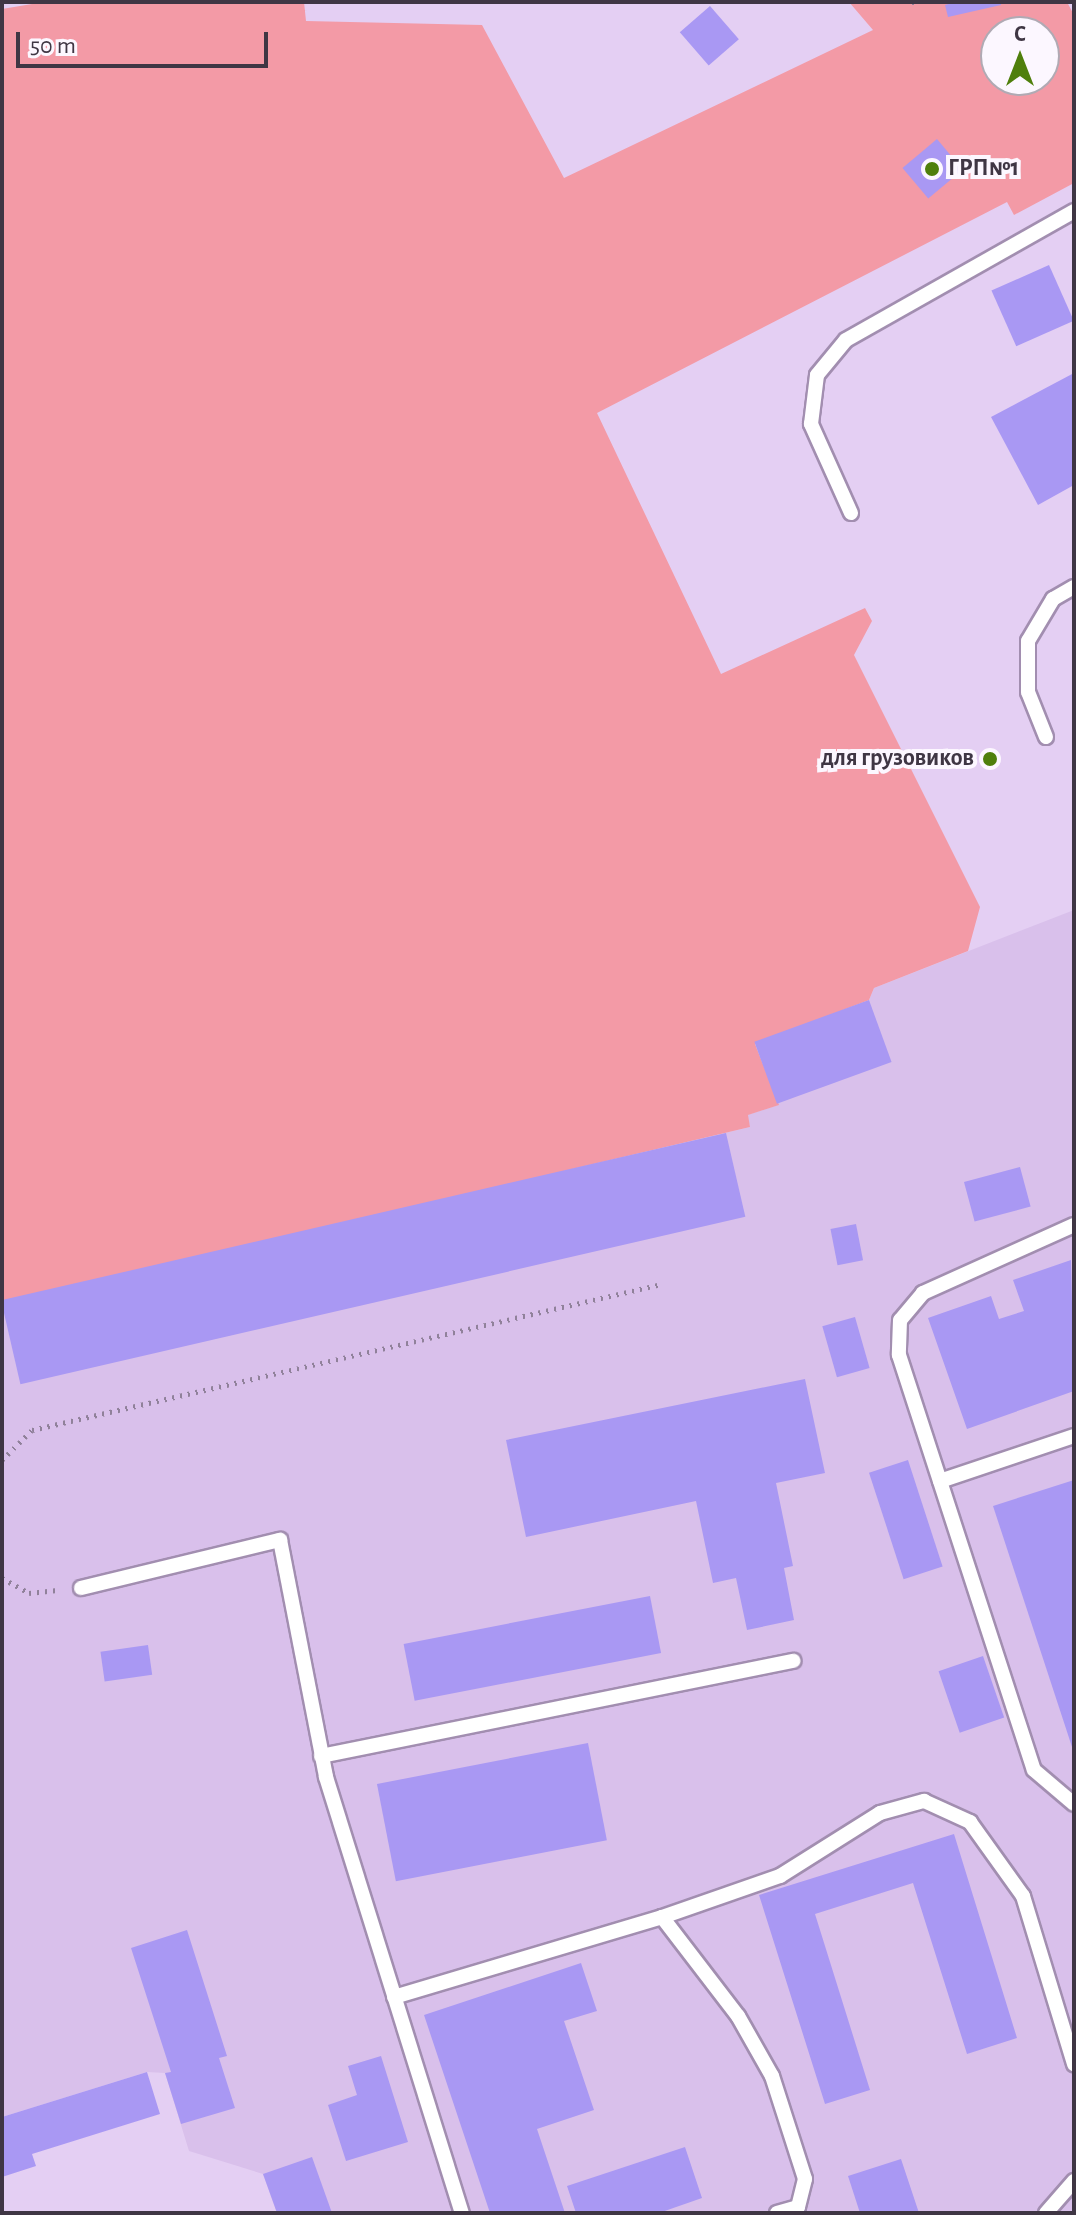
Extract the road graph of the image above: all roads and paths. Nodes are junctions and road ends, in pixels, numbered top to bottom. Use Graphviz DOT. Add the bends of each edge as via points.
graph roads {
  1 [pos="1074,211"];
  2 [pos="851,513"];
  3 [pos="1074,587"];
  4 [pos="1046,737"];
  5 [pos="1074,1225"];
  6 [pos="662,1284"];
  7 [pos="1074,1436"];
  8 [pos="2,1460"];
  9 [pos="940,1481"];
  10 [pos="2,1578"];
  11 [pos="81,1588"];
  12 [pos="794,1661"];
  13 [pos="321,1756"];
  14 [pos="1074,1804"];
  15 [pos="662,1917"];
  16 [pos="394,1997"];
  17 [pos="1074,2064"];
  18 [pos="1074,2181"];
  19 [pos="800,2210"];
  20 [pos="462,2213"];
  21 [pos="777,2213"];
  22 [pos="1046,2213"];
  1 -- 2 [label="lane" via="846,340 817,375 811,424"];
  3 -- 4 [label="lane" via="1053,599 1028,641 1028,692"];
  5 -- 9 [label="lane" via="923,1293 900,1320 899,1355"];
  6 -- 8 [label="path" via="32,1430"];
  7 -- 9 [label="lane"];
  9 -- 14 [label="lane" via="1034,1770"];
  10 -- 11 [label="path" via="29,1593"];
  11 -- 13 [label="lane" via="280,1540"];
  12 -- 13 [label="lane"];
  13 -- 16 [label="lane"];
  15 -- 16 [label="lane"];
  15 -- 17 [label="lane" via="780,1876 880,1813 924,1801 970,1822 1023,1896"];
  15 -- 19 [label="lane" via="738,2016 772,2076 805,2179"];
  16 -- 20 [label="lane"];
  18 -- 22 [label="lane"];
  19 -- 21 [label="lane"];
}
